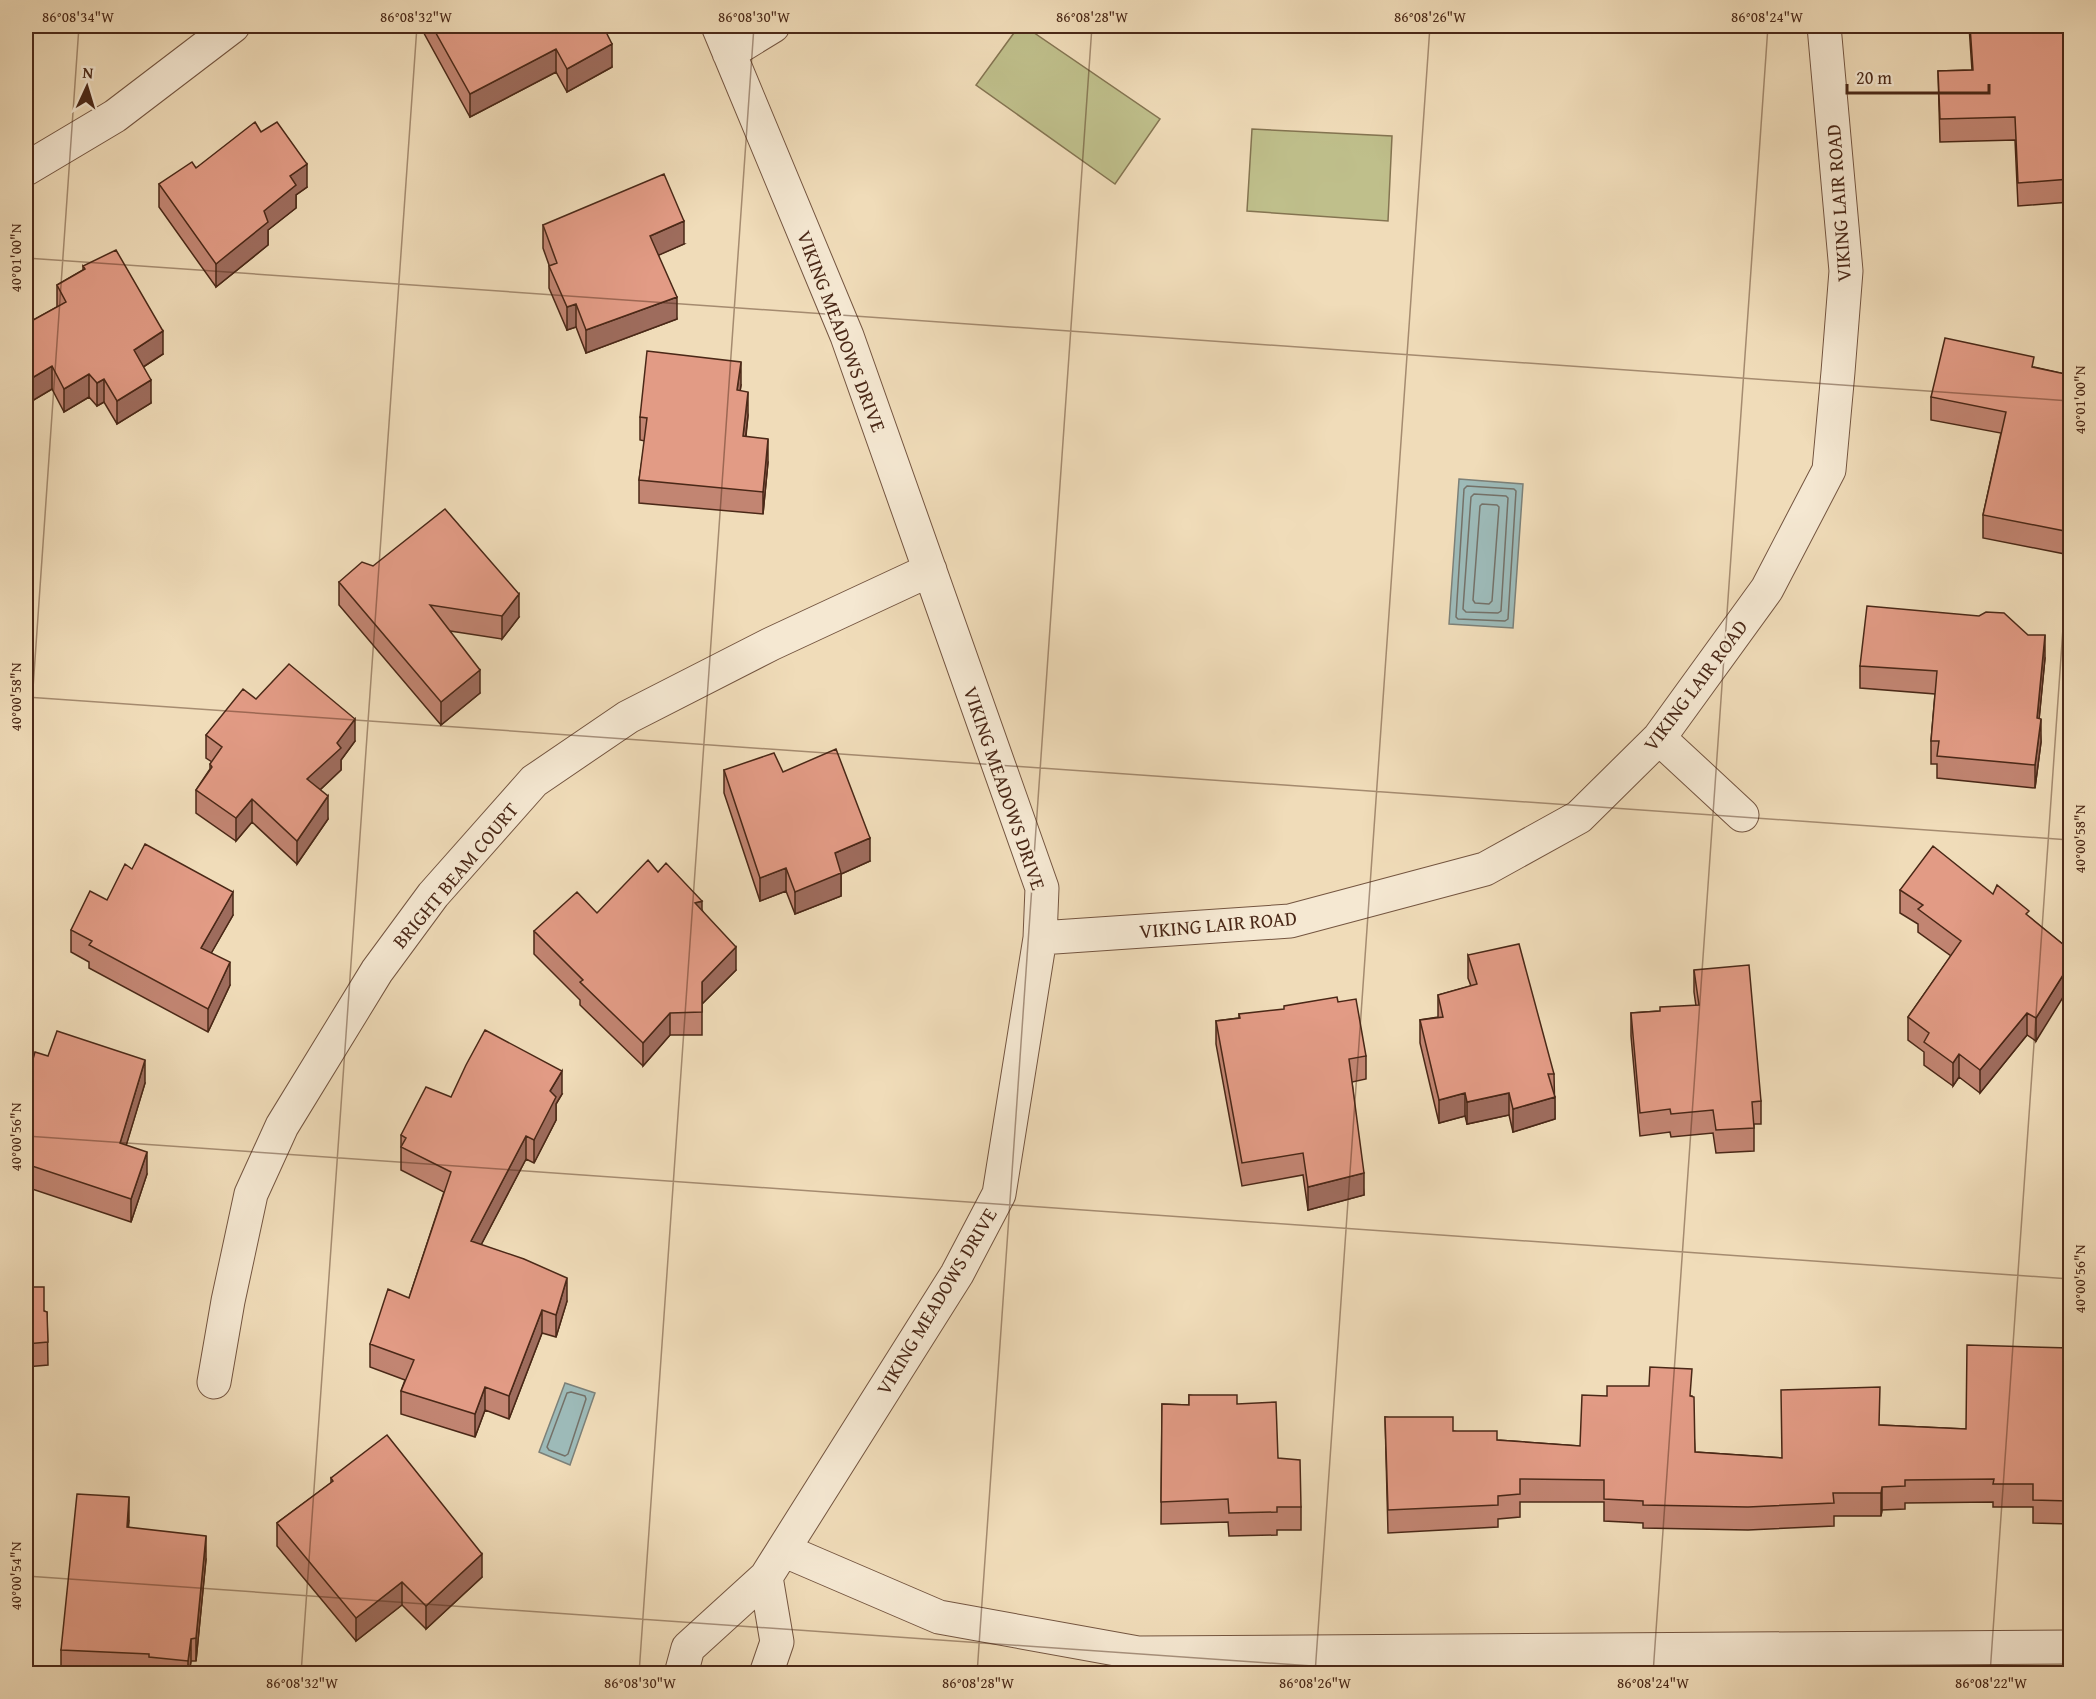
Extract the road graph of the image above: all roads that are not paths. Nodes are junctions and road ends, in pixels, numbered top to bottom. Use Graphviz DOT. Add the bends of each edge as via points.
graph roads {
  1 [pos="233,26"];
  2 [pos="773,26"];
  3 [pos="1824,26"];
  4 [pos="724,39"];
  5 [pos="26,169"];
  6 [pos="930,570"];
  7 [pos="1659,738"];
  8 [pos="1742,815"];
  9 [pos="1040,938"];
  10 [pos="214,1382"];
  11 [pos="774,1563"];
  12 [pos="2070,1647"];
  13 [pos="681,1674"];
  14 [pos="766,1674"];
  1 -- 5 [label="street" via="115,116"];
  2 -- 4 [label="street"];
  3 -- 7 [label="street, VIKING LAIR ROAD" via="1846,272 1829,470 1767,589"];
  4 -- 6 [label="street, VIKING MEADOWS DRIVE" via="848,336"];
  6 -- 9 [label="street, VIKING MEADOWS DRIVE" via="1042,888"];
  6 -- 10 [label="street, BRIGHT BEAM COURT" via="771,644 628,717 534,781 510,807 433,896 377,971 282,1126 251,1194"];
  7 -- 8 [label="street"];
  7 -- 9 [label="street, VIKING LAIR ROAD" via="1579,817 1485,869 1290,921"];
  9 -- 11 [label="street, VIKING MEADOWS DRIVE" via="999,1194 957,1274"];
  11 -- 12 [label="street" via="939,1617 1138,1653"];
  11 -- 13 [label="street, VIKING MEADOWS DRIVE" via="688,1648"];
  11 -- 14 [label="street" via="777,1642"];
}
